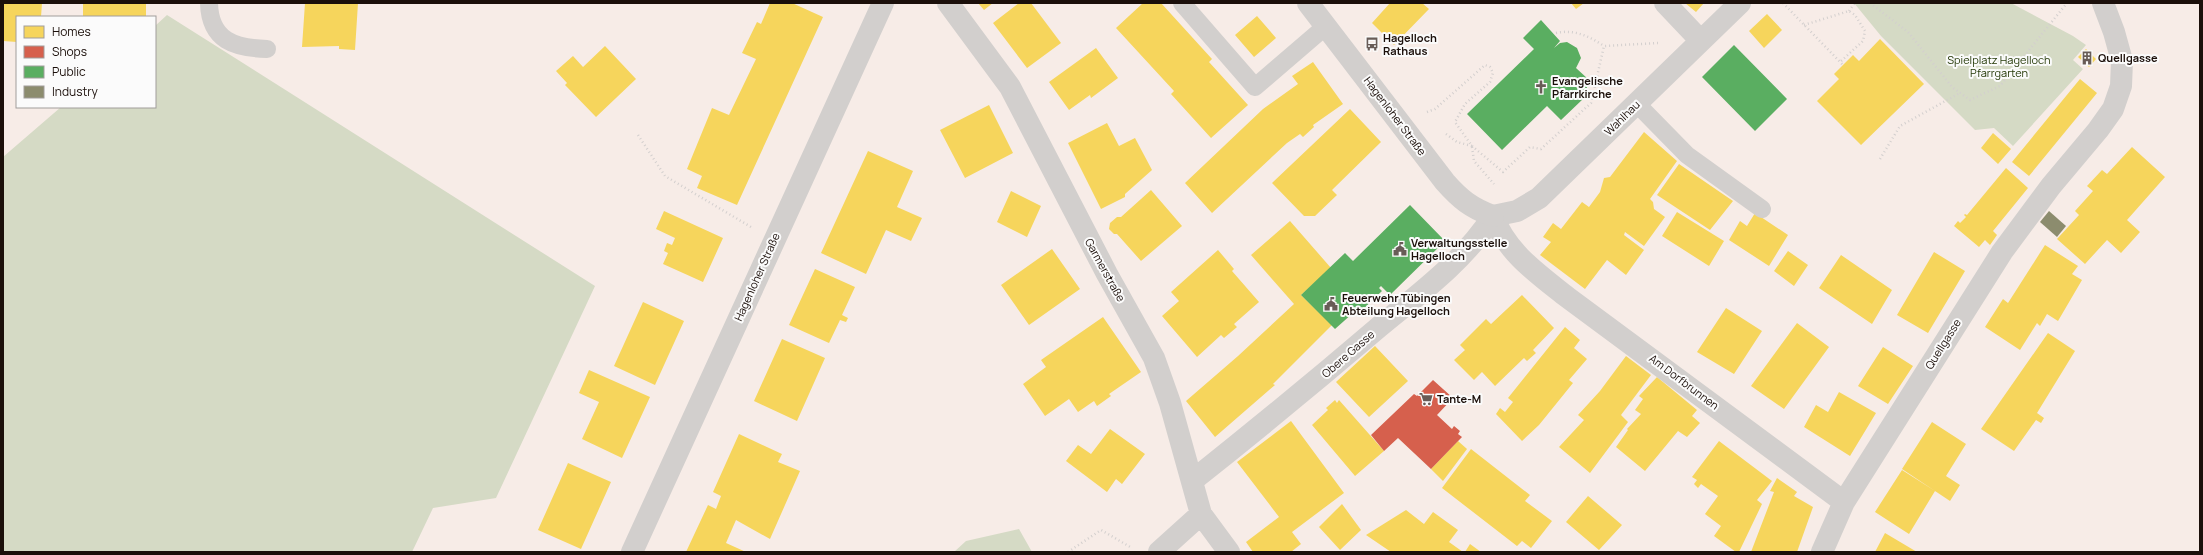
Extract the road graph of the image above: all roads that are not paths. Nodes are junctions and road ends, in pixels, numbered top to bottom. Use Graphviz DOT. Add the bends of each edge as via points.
graph roads {
  1 [pos="209,3"];
  2 [pos="883,3"];
  3 [pos="948,3"];
  4 [pos="1182,3"];
  5 [pos="1308,3"];
  6 [pos="1665,3"];
  7 [pos="1740,3"];
  8 [pos="2103,3"];
  9 [pos="1326,26"];
  10 [pos="1701,42"];
  11 [pos="267,48"];
  12 [pos="1637,104"];
  13 [pos="1762,209"];
  14 [pos="1493,216"];
  15 [pos="1192,481"];
  16 [pos="1844,502"];
  17 [pos="1201,514"];
  18 [pos="632,552"];
  19 [pos="1159,552"];
  20 [pos="1229,552"];
  21 [pos="1822,552"];
  1 -- 11 [label="lane" via="212,24 222,38 241,47"];
  2 -- 18 [label="street, Hagenloher Straße"];
  3 -- 15 [label="street, Garmerstraße" via="1010,87 1107,274 1154,358 1170,403"];
  4 -- 9 [label="lane" via="1255,87"];
  5 -- 9 [label="street, Hagenloher Straße"];
  6 -- 10 [label="street"];
  7 -- 10 [label="street, Wahlhau"];
  8 -- 16 [label="street, Quellgasse" via="2122,61 2121,86 2112,109 2002,252"];
  9 -- 14 [label="street, Hagenloher Straße" via="1445,182 1474,210"];
  10 -- 12 [label="street, Wahlhau"];
  12 -- 13 [label="lane" via="1687,155"];
  12 -- 14 [label="street, Wahlhau" via="1539,198 1517,211"];
  14 -- 15 [label="street, Obere Gasse" via="1482,233 1454,264"];
  14 -- 16 [label="street, Am Dorfbrunnen" via="1498,230 1525,263 1567,297"];
  15 -- 17 [label="street, Garmerstraße"];
  16 -- 21 [label="street"];
  17 -- 19 [label="street"];
  17 -- 20 [label="street, Garmerstraße"];
}
